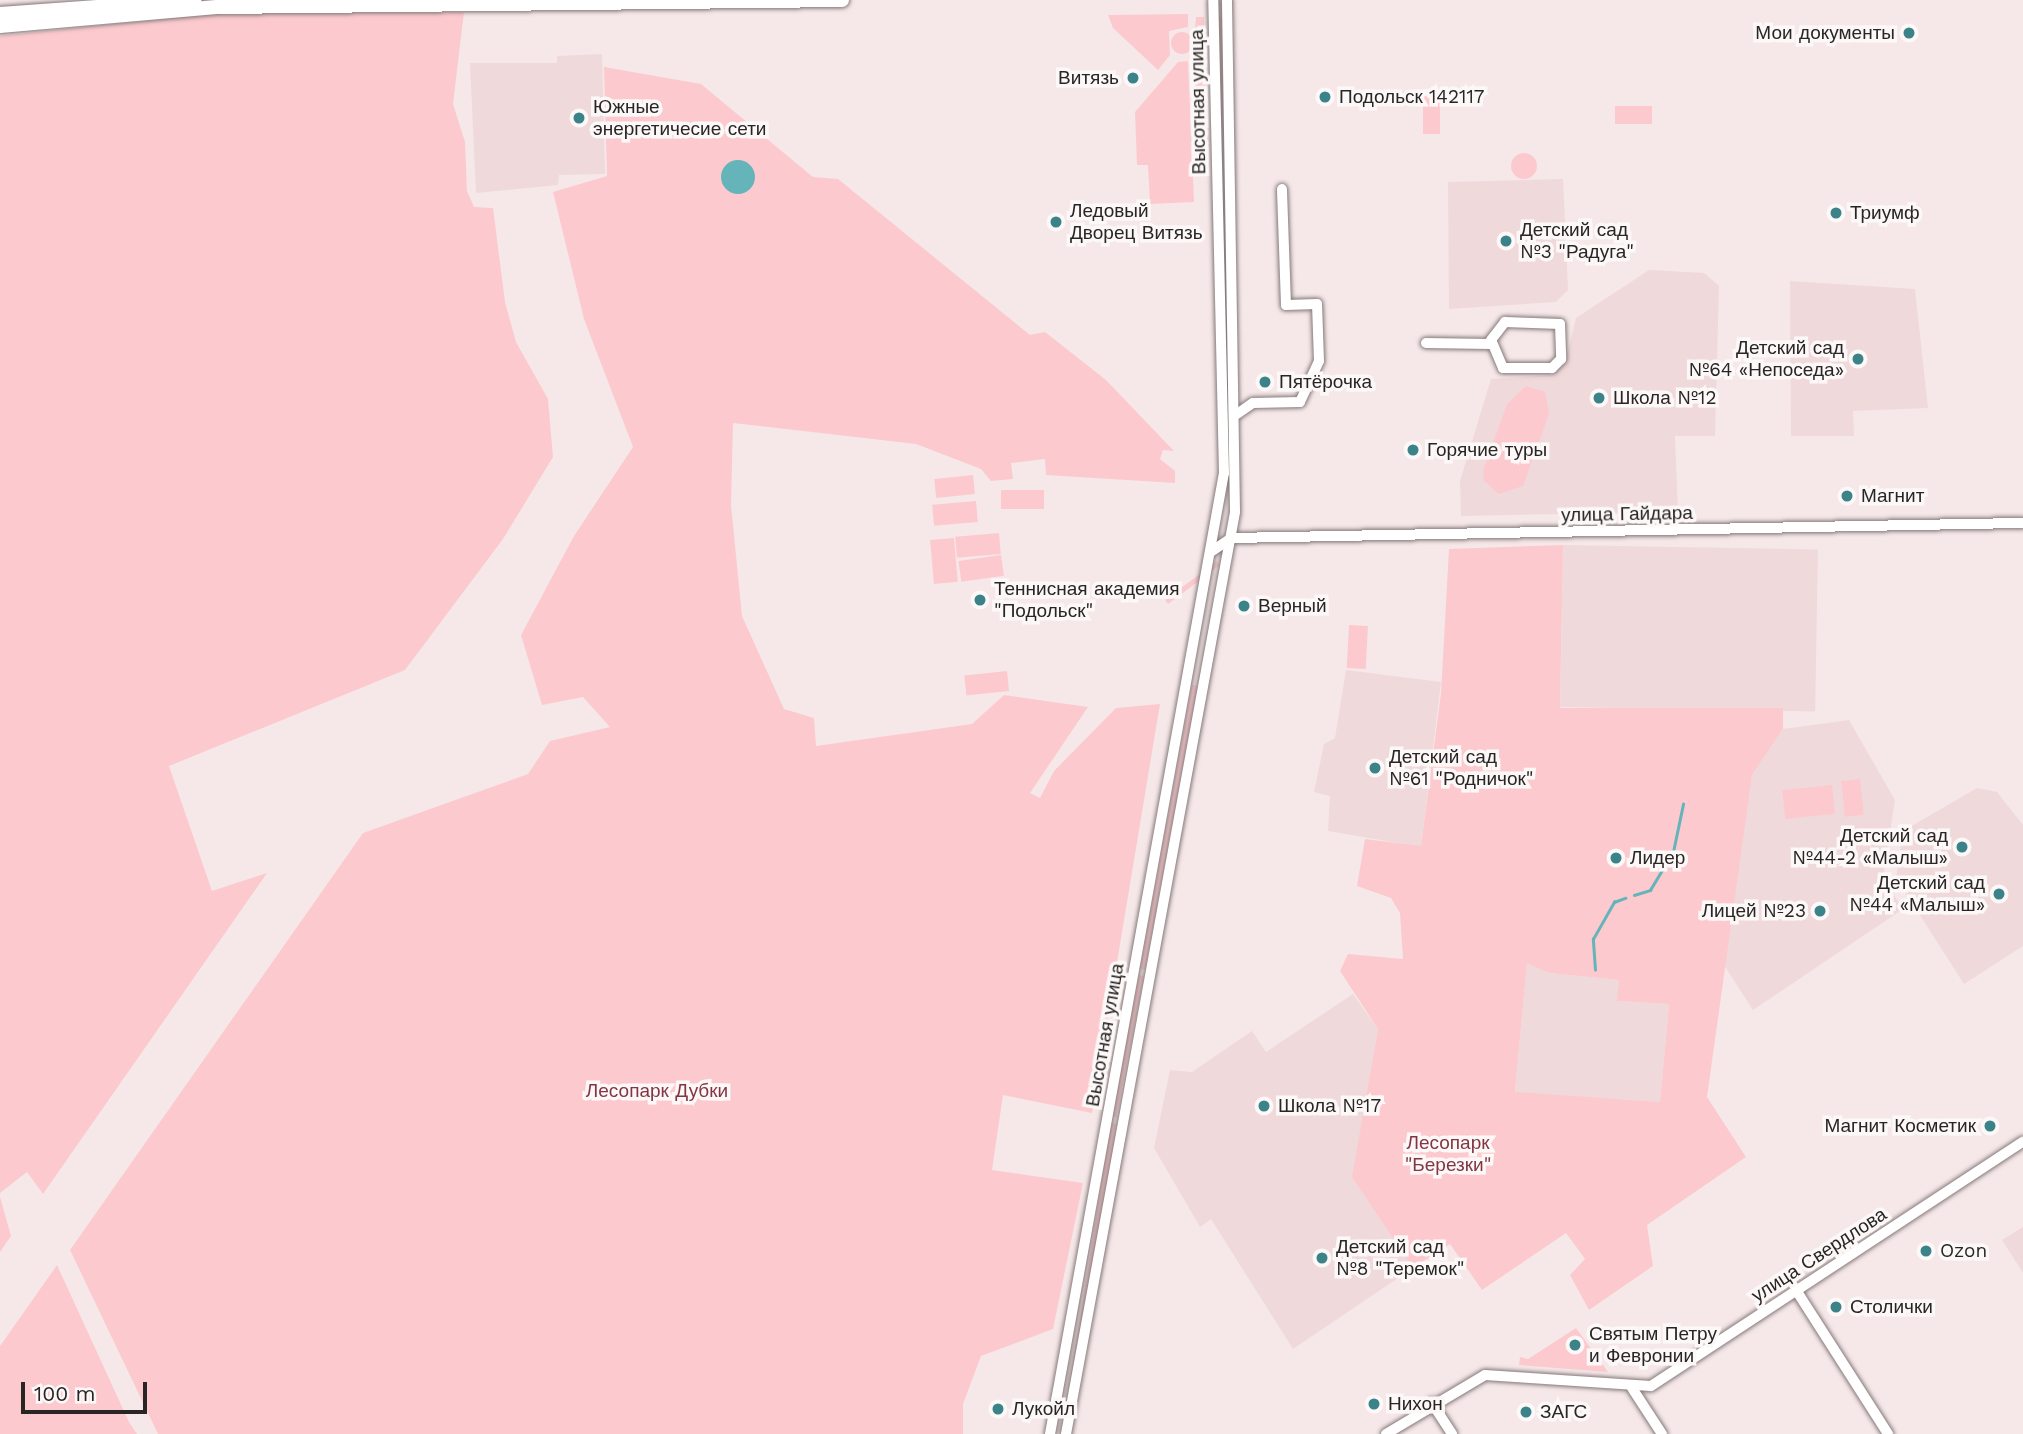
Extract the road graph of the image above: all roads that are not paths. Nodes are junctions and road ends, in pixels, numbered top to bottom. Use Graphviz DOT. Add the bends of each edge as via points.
graph roads {
  1 [pos="197,0"];
  2 [pos="842,0"];
  3 [pos="1213,0"];
  4 [pos="1227,0"];
  5 [pos="616,3"];
  6 [pos="0,13"];
  7 [pos="0,26"];
  8 [pos="1282,189"];
  9 [pos="1217,203"];
  10 [pos="1230,203"];
  11 [pos="1426,343"];
  12 [pos="1491,344"];
  13 [pos="1222,374"];
  14 [pos="1236,374"];
  15 [pos="1237,414"];
  16 [pos="1217,517"];
  17 [pos="2023,523"];
  18 [pos="1231,538"];
  19 [pos="1211,554"];
  20 [pos="1194,643"];
  21 [pos="1210,645"];
  22 [pos="2023,1142"];
  23 [pos="1796,1290"];
  24 [pos="1632,1388"];
  25 [pos="1432,1403"];
  26 [pos="1050,1434"];
  27 [pos="1066,1434"];
  28 [pos="1386,1434"];
  29 [pos="1452,1434"];
  30 [pos="1662,1434"];
  31 [pos="1888,1434"];
  1 -- 6 [label="main road"];
  2 -- 5 [label="main road"];
  3 -- 9 [label="street, Высотная улица"];
  4 -- 10 [label="street, Высотная улица"];
  5 -- 7 [label="main road" via="219,7"];
  8 -- 15 [label="street" via="1286,305 1317,304 1319,361 1300,402 1253,403"];
  9 -- 10 [label="street"];
  9 -- 13 [label="street, Высотная улица"];
  10 -- 14 [label="street, Высотная улица"];
  11 -- 12 [label="street"];
  12 -- 12 [label="street" via="1505,323 1560,324 1561,359 1552,368 1503,368"];
  13 -- 14 [label="street"];
  13 -- 16 [label="street, Высотная улица"];
  14 -- 15 [label="street, Высотная улица"];
  15 -- 18 [label="street, Высотная улица" via="1239,473"];
  16 -- 18 [label="street"];
  16 -- 19 [label="street, Высотная улица"];
  17 -- 18 [label="street, улица Гайдара"];
  18 -- 19 [label="street"];
  18 -- 21 [label="street, Высотная улица"];
  19 -- 20 [label="street, Высотная улица"];
  20 -- 21 [label="street"];
  20 -- 26 [label="street, Высотная улица"];
  21 -- 27 [label="street, Высотная улица"];
  22 -- 23 [label="street, улица Свердлова"];
  23 -- 24 [label="street, улица Свердлова" via="1651,1386"];
  23 -- 31 [label="street"];
  24 -- 25 [label="street" via="1493,1374"];
  24 -- 30 [label="street"];
  25 -- 28 [label="street"];
  25 -- 29 [label="street"];
}
